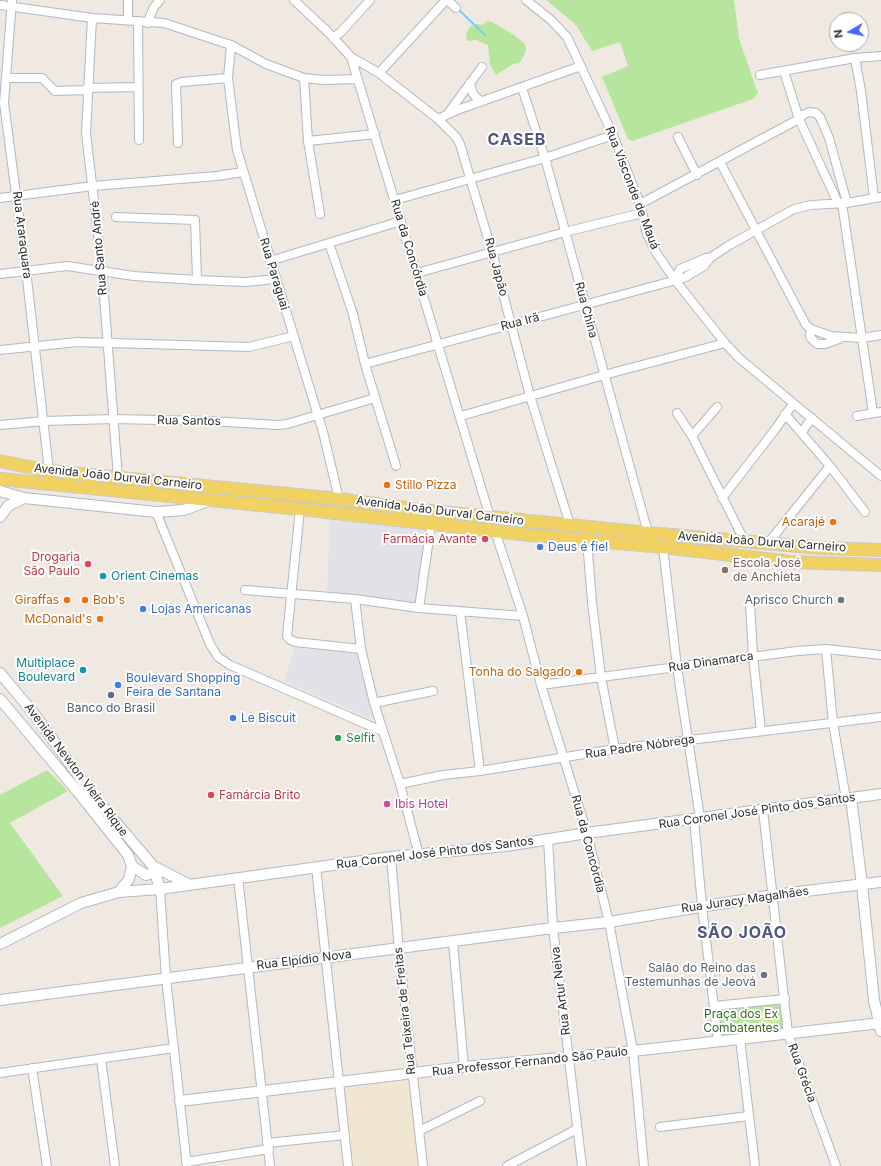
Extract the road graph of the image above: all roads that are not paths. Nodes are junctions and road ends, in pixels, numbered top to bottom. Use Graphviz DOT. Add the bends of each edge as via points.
graph roads {
  1 [pos="128,0"];
  2 [pos="160,0"];
  3 [pos="294,0"];
  4 [pos="370,0"];
  5 [pos="447,0"];
  6 [pos="526,0"];
  7 [pos="11,3"];
  8 [pos="0,5"];
  9 [pos="456,8"];
  10 [pos="92,18"];
  11 [pos="128,20"];
  12 [pos="138,22"];
  13 [pos="147,23"];
  14 [pos="333,38"];
  15 [pos="231,45"];
  16 [pos="881,56"];
  17 [pos="351,57"];
  18 [pos="855,58"];
  19 [pos="581,66"];
  20 [pos="482,67"];
  21 [pos="784,71"];
  22 [pos="379,73"];
  23 [pos="760,75"];
  24 [pos="6,78"];
  25 [pos="228,78"];
  26 [pos="304,78"];
  27 [pos="358,79"];
  28 [pos="470,83"];
  29 [pos="138,87"];
  30 [pos="522,88"];
  31 [pos="87,89"];
  32 [pos="481,102"];
  33 [pos="447,114"];
  34 [pos="438,119"];
  35 [pos="799,119"];
  36 [pos="375,134"];
  37 [pos="613,135"];
  38 [pos="678,136"];
  39 [pos="139,140"];
  40 [pos="308,141"];
  41 [pos="178,143"];
  42 [pos="545,158"];
  43 [pos="720,162"];
  44 [pos="243,172"];
  45 [pos="697,174"];
  46 [pos="471,179"];
  47 [pos="93,186"];
  48 [pos="17,196"];
  49 [pos="877,197"];
  50 [pos="0,198"];
  51 [pos="395,200"];
  52 [pos="843,203"];
  53 [pos="640,204"];
  54 [pos="642,213"];
  55 [pos="320,214"];
  56 [pos="116,217"];
  57 [pos="402,221"];
  58 [pos="757,229"];
  59 [pos="565,232"];
  60 [pos="330,244"];
  61 [pos="492,252"];
  62 [pos="270,261"];
  63 [pos="26,270"];
  64 [pos="102,270"];
  65 [pos="417,273"];
  66 [pos="0,274"];
  67 [pos="275,279"];
  68 [pos="197,280"];
  69 [pos="675,280"];
  70 [pos="584,305"];
  71 [pos="511,324"];
  72 [pos="881,335"];
  73 [pos="294,336"];
  74 [pos="862,338"];
  75 [pos="107,342"];
  76 [pos="438,343"];
  77 [pos="724,343"];
  78 [pos="34,346"];
  79 [pos="0,350"];
  80 [pos="365,364"];
  81 [pos="604,375"];
  82 [pos="530,396"];
  83 [pos="375,398"];
  84 [pos="792,404"];
  85 [pos="717,407"];
  86 [pos="877,412"];
  87 [pos="677,413"];
  88 [pos="785,414"];
  89 [pos="316,416"];
  90 [pos="461,416"];
  91 [pos="857,416"];
  92 [pos="812,418"];
  93 [pos="113,419"];
  94 [pos="44,421"];
  95 [pos="0,425"];
  96 [pos="802,432"];
  97 [pos="692,436"];
  98 [pos="0,461"];
  99 [pos="396,466"];
  100 [pos="830,466"];
  101 [pos="49,471"];
  102 [pos="881,476"];
  103 [pos="118,478"];
  104 [pos="0,479"];
  105 [pos="0,491"];
  106 [pos="24,498"];
  107 [pos="722,498"];
  108 [pos="339,499"];
  109 [pos="208,501"];
  110 [pos="300,509"];
  111 [pos="1,511"];
  112 [pos="156,512"];
  113 [pos="865,512"];
  114 [pos="490,517"];
  115 [pos="431,525"];
  116 [pos="570,525"];
  117 [pos="495,531"];
  118 [pos="648,533"];
  119 [pos="587,540"];
  120 [pos="745,542"];
  121 [pos="769,542"];
  122 [pos="792,546"];
  123 [pos="663,547"];
  124 [pos="822,548"];
  125 [pos="881,550"];
  126 [pos="791,562"];
  127 [pos="821,562"];
  128 [pos="881,565"];
  129 [pos="245,590"];
  130 [pos="292,593"];
  131 [pos="355,599"];
  132 [pos="750,603"];
  133 [pos="419,608"];
  134 [pos="460,611"];
  135 [pos="523,616"];
  136 [pos="362,649"];
  137 [pos="826,649"];
  138 [pos="881,655"];
  139 [pos="753,656"];
  140 [pos="677,667"];
  141 [pos="0,672"];
  142 [pos="602,677"];
  143 [pos="541,685"];
  144 [pos="433,691"];
  145 [pos="0,699"];
  146 [pos="374,703"];
  147 [pos="36,717"];
  148 [pos="881,717"];
  149 [pos="833,723"];
  150 [pos="24,726"];
  151 [pos="382,731"];
  152 [pos="761,731"];
  153 [pos="689,740"];
  154 [pos="615,749"];
  155 [pos="564,757"];
  156 [pos="480,771"];
  157 [pos="400,784"];
  158 [pos="881,794"];
  159 [pos="849,799"];
  160 [pos="763,810"];
  161 [pos="697,819"];
  162 [pos="587,833"];
  163 [pos="548,839"];
  164 [pos="419,855"];
  165 [pos="391,857"];
  166 [pos="132,866"];
  167 [pos="316,867"];
  168 [pos="154,869"];
  169 [pos="238,877"];
  170 [pos="881,882"];
  171 [pos="188,884"];
  172 [pos="862,885"];
  173 [pos="160,889"];
  174 [pos="119,892"];
  175 [pos="773,895"];
  176 [pos="702,906"];
  177 [pos="609,922"];
  178 [pos="553,928"];
  179 [pos="453,942"];
  180 [pos="0,944"];
  181 [pos="398,950"];
  182 [pos="326,957"];
  183 [pos="250,967"];
  184 [pos="166,978"];
  185 [pos="785,999"];
  186 [pos="0,1000"];
  187 [pos="714,1006"];
  188 [pos="880,1026"];
  189 [pos="788,1034"];
  190 [pos="740,1039"];
  191 [pos="718,1041"];
  192 [pos="174,1048"];
  193 [pos="633,1051"];
  194 [pos="569,1057"];
  195 [pos="100,1058"];
  196 [pos="464,1067"];
  197 [pos="32,1068"];
  198 [pos="0,1072"];
  199 [pos="412,1075"];
  200 [pos="340,1083"];
  201 [pos="262,1091"];
  202 [pos="180,1101"];
  203 [pos="480,1101"];
  204 [pos="749,1116"];
  205 [pos="660,1127"];
  206 [pos="577,1129"];
  207 [pos="419,1131"];
  208 [pos="345,1135"];
  209 [pos="268,1146"];
  210 [pos="186,1164"];
  211 [pos="47,1166"];
  212 [pos="115,1166"];
  213 [pos="270,1166"];
  214 [pos="348,1166"];
  215 [pos="423,1166"];
  216 [pos="507,1166"];
  217 [pos="582,1166"];
  218 [pos="644,1166"];
  219 [pos="755,1166"];
  220 [pos="836,1166"];
  1 -- 11 [label="street"];
  2 -- 13 [label="street"];
  3 -- 14 [label="street, Rua da Concórdia"];
  4 -- 14 [label="street"];
  5 -- 9 [label="street"];
  5 -- 22 [label="street"];
  6 -- 19 [label="street, Rua Visconde de Mauá" via="560,28"];
  7 -- 8 [label="street"];
  7 -- 10 [label="street"];
  7 -- 24 [label="street, Rua Araraquara"];
  10 -- 11 [label="street"];
  10 -- 31 [label="street, Rua Santo André"];
  11 -- 12 [label="street"];
  12 -- 13 [label="street"];
  12 -- 29 [label="street"];
  13 -- 15 [label="street" via="175,26"];
  14 -- 17 [label="street, Rua da Concórdia"];
  15 -- 25 [label="street, Rua Paraguai"];
  15 -- 26 [label="street" via="266,64"];
  16 -- 18 [label="street"];
  17 -- 22 [label="street, Rua Japão"];
  17 -- 27 [label="street, Rua da Concórdia"];
  18 -- 21 [label="street"];
  18 -- 49 [label="street"];
  19 -- 30 [label="street"];
  19 -- 37 [label="street, Rua Visconde de Mauá"];
  20 -- 28 [label="street"];
  21 -- 23 [label="street"];
  21 -- 35 [label="street"];
  22 -- 34 [label="street, Rua Japão"];
  24 -- 31 [label="street" via="42,78 55,91"];
  24 -- 48 [label="street, Rua Araraquara" via="5,110"];
  25 -- 41 [label="street" via="176,84"];
  25 -- 44 [label="street, Rua Paraguai" via="237,150"];
  26 -- 27 [label="street"];
  26 -- 40 [label="street"];
  27 -- 36 [label="street, Rua da Concórdia"];
  28 -- 32 [label="street" via="473,94"];
  28 -- 33 [label="street"];
  29 -- 31 [label="street"];
  29 -- 39 [label="street"];
  30 -- 32 [label="street"];
  30 -- 42 [label="street, Rua China"];
  31 -- 47 [label="street, Rua Santo André" via="86,133"];
  32 -- 33 [label="street"];
  33 -- 34 [label="street"];
  34 -- 46 [label="street, Rua Japão" via="456,137"];
  35 -- 43 [label="street"];
  35 -- 52 [label="street"];
  35 -- 52 [label="street" via="806,113 816,113 820,116 829,138"];
  36 -- 40 [label="street"];
  36 -- 51 [label="street, Rua da Concórdia"];
  37 -- 42 [label="street"];
  37 -- 53 [label="street, Rua Visconde de Mauá"];
  38 -- 45 [label="street"];
  40 -- 55 [label="street"];
  42 -- 46 [label="street"];
  42 -- 59 [label="street, Rua China"];
  43 -- 45 [label="street"];
  43 -- 58 [label="street"];
  44 -- 47 [label="street"];
  44 -- 62 [label="street, Rua Paraguai"];
  45 -- 53 [label="street"];
  46 -- 51 [label="street"];
  46 -- 61 [label="street, Rua Japão"];
  47 -- 48 [label="street"];
  47 -- 64 [label="street, Rua Santo André"];
  48 -- 50 [label="street"];
  48 -- 63 [label="street, Rua Araraquara"];
  49 -- 52 [label="street, Rua Irã"];
  51 -- 57 [label="street, Rua da Concórdia"];
  52 -- 58 [label="street, Rua Irã" via="801,207"];
  52 -- 74 [label="street"];
  53 -- 54 [label="street, Rua Visconde de Mauá"];
  54 -- 59 [label="street"];
  54 -- 69 [label="street, Rua Visconde de Mauá" via="652,245"];
  56 -- 68 [label="street" via="195,220"];
  57 -- 60 [label="street"];
  57 -- 65 [label="street, Rua da Concórdia"];
  58 -- 69 [label="street, Rua Irã" via="710,258 704,266 684,278"];
  58 -- 74 [label="street" via="801,317 811,329 842,338"];
  59 -- 61 [label="street"];
  59 -- 70 [label="street, Rua China"];
  60 -- 62 [label="street"];
  60 -- 80 [label="street" via="353,314"];
  61 -- 65 [label="street"];
  61 -- 71 [label="street, Rua Japão"];
  62 -- 67 [label="street, Rua Paraguai"];
  63 -- 64 [label="street" via="66,266"];
  63 -- 66 [label="street"];
  63 -- 78 [label="street, Rua Araraquara"];
  64 -- 68 [label="street" via="134,276"];
  64 -- 75 [label="street, Rua Santo André"];
  65 -- 76 [label="street, Rua da Concórdia"];
  67 -- 68 [label="street" via="245,282"];
  67 -- 73 [label="street, Rua Paraguai"];
  69 -- 70 [label="street, Rua Irã"];
  69 -- 77 [label="street, Rua Visconde de Mauá"];
  70 -- 71 [label="street, Rua Irã"];
  70 -- 81 [label="street, Rua China"];
  71 -- 76 [label="street, Rua Irã"];
  71 -- 82 [label="street, Rua Japão"];
  72 -- 74 [label="street"];
  73 -- 75 [label="street" via="250,348"];
  73 -- 89 [label="street, Rua Paraguai"];
  74 -- 86 [label="street"];
  75 -- 78 [label="street"];
  75 -- 93 [label="street, Rua Santo André"];
  76 -- 80 [label="street, Rua Irã"];
  76 -- 90 [label="street, Rua da Concórdia"];
  77 -- 81 [label="street"];
  77 -- 84 [label="street, Rua Visconde de Mauá"];
  78 -- 79 [label="street"];
  78 -- 94 [label="street, Rua Araraquara"];
  80 -- 83 [label="street"];
  81 -- 82 [label="street"];
  81 -- 118 [label="street, Rua China"];
  82 -- 90 [label="street"];
  82 -- 116 [label="street, Rua Japão"];
  83 -- 89 [label="street, Rua Santos"];
  83 -- 99 [label="street"];
  84 -- 88 [label="street"];
  84 -- 92 [label="street, Rua Visconde de Mauá"];
  85 -- 97 [label="street"];
  86 -- 91 [label="street"];
  87 -- 97 [label="street"];
  88 -- 96 [label="street"];
  88 -- 107 [label="street"];
  89 -- 93 [label="street, Rua Santos" via="278,425"];
  89 -- 108 [label="street, Rua Paraguai" via="326,443"];
  90 -- 114 [label="street, Rua da Concórdia"];
  92 -- 96 [label="street"];
  92 -- 102 [label="street, Rua Visconde de Mauá"];
  93 -- 94 [label="street, Rua Santos"];
  93 -- 103 [label="street, Rua Santo André"];
  94 -- 95 [label="street, Rua Santos"];
  94 -- 101 [label="street, Rua Araraquara"];
  96 -- 100 [label="street"];
  97 -- 107 [label="street"];
  98 -- 101 [label="main road, Avenida João Durval Carneiro"];
  100 -- 113 [label="street"];
  100 -- 121 [label="street"];
  101 -- 103 [label="main road, Avenida João Durval Carneiro"];
  103 -- 108 [label="main road, Avenida João Durval Carneiro"];
  104 -- 109 [label="main road, Avenida João Durval Carneiro"];
  105 -- 106 [label="street"];
  106 -- 111 [label="street"];
  106 -- 112 [label="street"];
  107 -- 120 [label="street"];
  108 -- 114 [label="main road, Avenida João Durval Carneiro"];
  109 -- 110 [label="main road, Avenida João Durval Carneiro"];
  109 -- 112 [label="street" via="184,510"];
  110 -- 115 [label="main road, Avenida João Durval Carneiro"];
  110 -- 130 [label="street"];
  112 -- 151 [label="street" via="210,644 218,657 230,665"];
  114 -- 116 [label="main road, Avenida João Durval Carneiro"];
  115 -- 117 [label="main road, Avenida João Durval Carneiro"];
  115 -- 133 [label="street"];
  116 -- 118 [label="main road, Avenida João Durval Carneiro"];
  117 -- 119 [label="main road, Avenida João Durval Carneiro"];
  117 -- 135 [label="street, Rua da Concórdia"];
  118 -- 120 [label="main road, Avenida João Durval Carneiro"];
  119 -- 123 [label="main road, Avenida João Durval Carneiro"];
  119 -- 142 [label="street"];
  120 -- 121 [label="main road, Avenida João Durval Carneiro"];
  121 -- 122 [label="main road, Avenida João Durval Carneiro"];
  122 -- 124 [label="main road, Avenida João Durval Carneiro"];
  122 -- 126 [label="main road" via="799,549 802,555"];
  123 -- 126 [label="main road, Avenida João Durval Carneiro"];
  123 -- 140 [label="street"];
  124 -- 125 [label="main road, Avenida João Durval Carneiro"];
  124 -- 127 [label="main road" via="818,553"];
  126 -- 127 [label="main road, Avenida João Durval Carneiro"];
  127 -- 128 [label="main road, Avenida João Durval Carneiro"];
  129 -- 130 [label="street"];
  130 -- 131 [label="street"];
  130 -- 136 [label="street" via="286,632 288,639 295,642"];
  131 -- 133 [label="street"];
  131 -- 136 [label="street"];
  132 -- 139 [label="street"];
  133 -- 134 [label="street"];
  134 -- 135 [label="street"];
  134 -- 156 [label="street"];
  135 -- 143 [label="street, Rua da Concórdia"];
  136 -- 146 [label="street"];
  137 -- 138 [label="street, Rua Dinamarca"];
  137 -- 139 [label="street, Rua Dinamarca"];
  137 -- 149 [label="street"];
  139 -- 140 [label="street, Rua Dinamarca"];
  139 -- 152 [label="street"];
  140 -- 142 [label="street, Rua Dinamarca"];
  140 -- 153 [label="street"];
  141 -- 147 [label="street, Avenida Newton Vieira Rique"];
  142 -- 143 [label="street, Rua Dinamarca"];
  142 -- 154 [label="street"];
  143 -- 155 [label="street, Rua da Concórdia"];
  144 -- 146 [label="street"];
  145 -- 150 [label="street, Avenida Newton Vieira Rique"];
  146 -- 151 [label="street"];
  147 -- 150 [label="street"];
  147 -- 168 [label="street, Avenida Newton Vieira Rique" via="91,793"];
  148 -- 149 [label="street, Rua Padre Nóbrega"];
  149 -- 152 [label="street, Rua Padre Nóbrega"];
  149 -- 159 [label="street"];
  150 -- 166 [label="street, Avenida Newton Vieira Rique" via="117,840 128,855"];
  151 -- 157 [label="street"];
  152 -- 153 [label="street, Rua Padre Nóbrega"];
  153 -- 154 [label="street, Rua Padre Nóbrega"];
  153 -- 161 [label="street"];
  154 -- 155 [label="street, Rua Padre Nóbrega"];
  155 -- 156 [label="street, Rua Padre Nóbrega"];
  155 -- 162 [label="street, Rua da Concórdia"];
  156 -- 157 [label="street, Rua Padre Nóbrega" via="442,775"];
  157 -- 164 [label="street"];
  158 -- 159 [label="street, Rua Coronel José Pinto dos Santos"];
  159 -- 160 [label="street, Rua Coronel José Pinto dos Santos"];
  159 -- 172 [label="street"];
  160 -- 161 [label="street, Rua Coronel José Pinto dos Santos"];
  160 -- 175 [label="street, Rua Grécia"];
  161 -- 162 [label="street, Rua Coronel José Pinto dos Santos"];
  161 -- 176 [label="street"];
  162 -- 163 [label="street, Rua Coronel José Pinto dos Santos"];
  162 -- 177 [label="street, Rua da Concórdia"];
  163 -- 164 [label="street, Rua Coronel José Pinto dos Santos"];
  163 -- 178 [label="street, Rua Artur Neiva"];
  164 -- 165 [label="street, Rua Coronel José Pinto dos Santos"];
  165 -- 167 [label="street, Rua Coronel José Pinto dos Santos"];
  165 -- 181 [label="street, Rua Teixeira de Freitas"];
  166 -- 168 [label="street" via="146,875"];
  166 -- 174 [label="street" via="129,879"];
  167 -- 169 [label="street, Rua Coronel José Pinto dos Santos"];
  167 -- 182 [label="street"];
  168 -- 171 [label="street"];
  168 -- 173 [label="street, Avenida Newton Vieira Rique"];
  169 -- 171 [label="street, Rua Coronel José Pinto dos Santos"];
  169 -- 183 [label="street"];
  170 -- 172 [label="street, Rua Juracy Magalhães"];
  171 -- 173 [label="street, Rua Coronel José Pinto dos Santos"];
  172 -- 175 [label="street, Rua Juracy Magalhães"];
  172 -- 188 [label="street" via="873,993"];
  173 -- 174 [label="street, Rua Coronel José Pinto dos Santos"];
  173 -- 184 [label="street"];
  174 -- 180 [label="street, Rua Coronel José Pinto dos Santos" via="81,903"];
  175 -- 176 [label="street, Rua Juracy Magalhães"];
  175 -- 185 [label="street, Rua Grécia"];
  176 -- 177 [label="street, Rua Juracy Magalhães"];
  176 -- 187 [label="street"];
  177 -- 178 [label="street, Rua Elpídio Nova"];
  177 -- 193 [label="street, Rua da Concórdia"];
  178 -- 179 [label="street, Rua Elpídio Nova"];
  178 -- 194 [label="street, Rua Artur Neiva"];
  179 -- 181 [label="street, Rua Elpídio Nova"];
  179 -- 196 [label="street"];
  181 -- 182 [label="street, Rua Elpídio Nova"];
  181 -- 199 [label="street, Rua Teixeira de Freitas"];
  182 -- 183 [label="street, Rua Elpídio Nova"];
  182 -- 200 [label="street"];
  183 -- 184 [label="street, Rua Elpídio Nova"];
  183 -- 201 [label="street"];
  184 -- 186 [label="street, Rua Elpídio Nova"];
  184 -- 192 [label="street"];
  185 -- 187 [label="street"];
  185 -- 189 [label="street, Rua Grécia"];
  187 -- 191 [label="street"];
  188 -- 189 [label="street, Rua Professor Fernando São Paulo"];
  189 -- 190 [label="street, Rua Professor Fernando São Paulo"];
  189 -- 220 [label="street, Rua Grécia"];
  190 -- 191 [label="street, Rua Professor Fernando São Paulo"];
  190 -- 204 [label="street"];
  191 -- 193 [label="street, Rua Professor Fernando São Paulo"];
  192 -- 195 [label="street"];
  192 -- 202 [label="street"];
  193 -- 194 [label="street, Rua Professor Fernando São Paulo"];
  193 -- 218 [label="street, Rua da Concórdia"];
  194 -- 196 [label="street, Rua Professor Fernando São Paulo"];
  194 -- 206 [label="street, Rua Artur Neiva"];
  195 -- 197 [label="street"];
  195 -- 212 [label="street"];
  196 -- 199 [label="street, Rua Professor Fernando São Paulo"];
  197 -- 198 [label="street"];
  197 -- 211 [label="street"];
  199 -- 200 [label="street, Rua Professor Fernando São Paulo"];
  199 -- 207 [label="street, Rua Teixeira de Freitas"];
  200 -- 201 [label="street, Rua Professor Fernando São Paulo"];
  200 -- 208 [label="street"];
  201 -- 202 [label="street, Rua Professor Fernando São Paulo"];
  201 -- 209 [label="street"];
  202 -- 210 [label="street"];
  203 -- 207 [label="street"];
  204 -- 205 [label="street"];
  204 -- 219 [label="street"];
  206 -- 216 [label="street"];
  206 -- 217 [label="street, Rua Artur Neiva"];
  207 -- 215 [label="street, Rua Teixeira de Freitas"];
  208 -- 209 [label="street"];
  208 -- 214 [label="street"];
  209 -- 210 [label="street"];
  209 -- 213 [label="street"];
}
